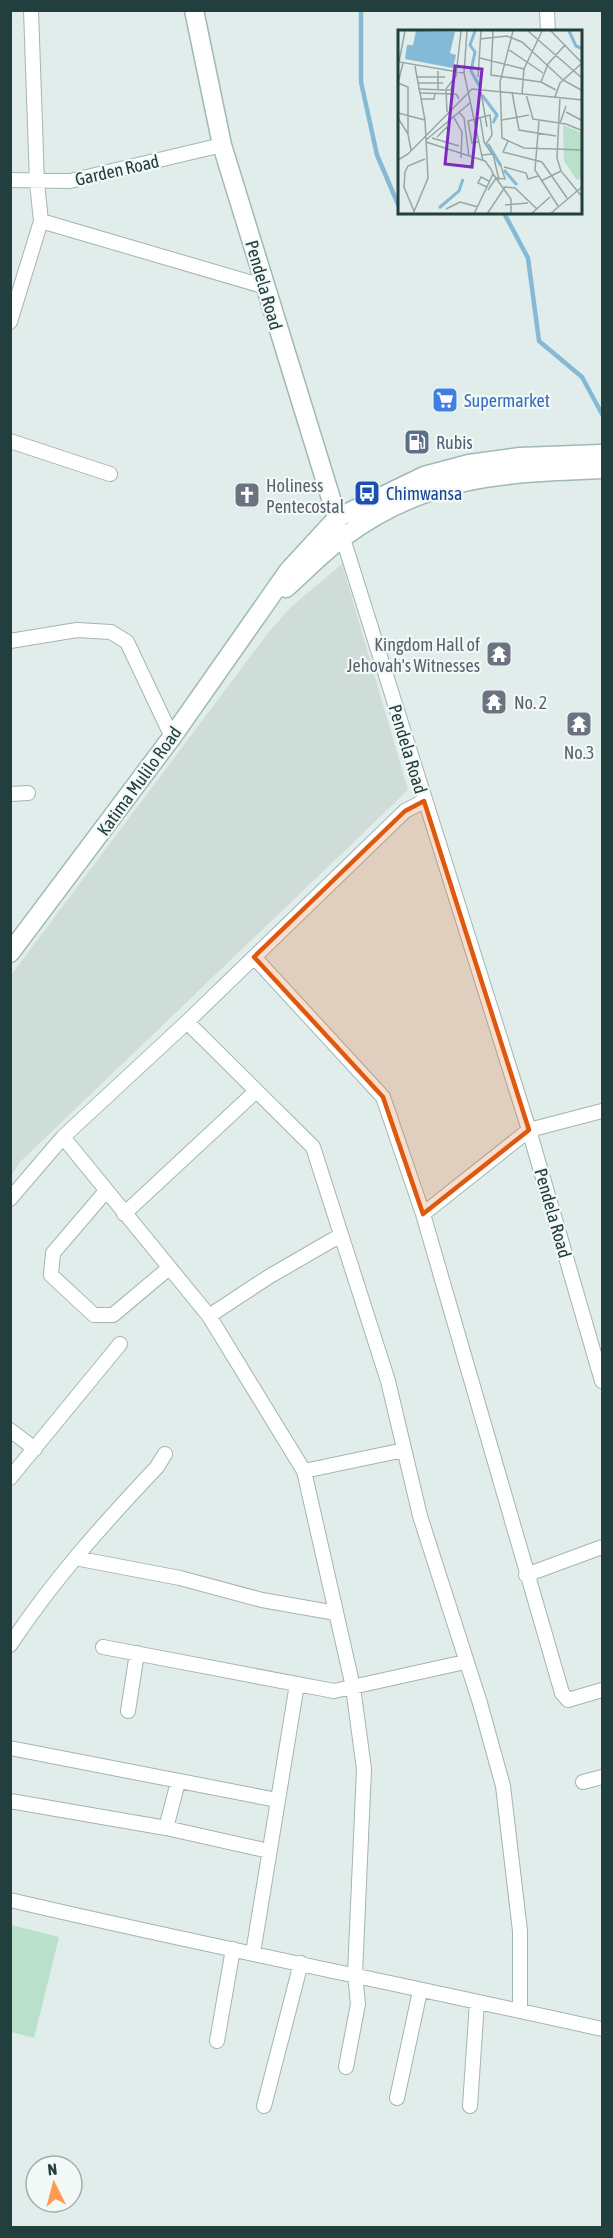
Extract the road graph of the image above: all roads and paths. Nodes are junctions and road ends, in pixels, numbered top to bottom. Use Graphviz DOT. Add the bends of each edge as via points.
graph roads {
  1 [pos="31,10"];
  2 [pos="194,10"];
  3 [pos="547,10"];
  4 [pos="548,30"];
  5 [pos="222,145"];
  6 [pos="10,180"];
  7 [pos="37,183"];
  8 [pos="41,221"];
  9 [pos="266,287"];
  10 [pos="10,322"];
  11 [pos="10,441"];
  12 [pos="603,454"];
  13 [pos="603,469"];
  14 [pos="110,474"];
  15 [pos="337,518"];
  16 [pos="343,537"];
  17 [pos="264,606"];
  18 [pos="10,641"];
  19 [pos="172,737"];
  20 [pos="28,793"];
  21 [pos="10,794"];
  22 [pos="424,801"];
  23 [pos="10,953"];
  24 [pos="254,957"];
  25 [pos="187,1022"];
  26 [pos="255,1092"];
  27 [pos="603,1112"];
  28 [pos="529,1130"];
  29 [pos="63,1137"];
  30 [pos="106,1191"];
  31 [pos="10,1199"];
  32 [pos="124,1214"];
  33 [pos="423,1214"];
  34 [pos="341,1235"];
  35 [pos="169,1268"];
  36 [pos="209,1316"];
  37 [pos="120,1344"];
  38 [pos="603,1381"];
  39 [pos="10,1430"];
  40 [pos="35,1449"];
  41 [pos="404,1449"];
  42 [pos="165,1454"];
  43 [pos="304,1471"];
  44 [pos="10,1478"];
  45 [pos="603,1547"];
  46 [pos="75,1557"];
  47 [pos="526,1575"];
  48 [pos="336,1613"];
  49 [pos="10,1646"];
  50 [pos="103,1647"];
  51 [pos="137,1653"];
  52 [pos="465,1662"];
  53 [pos="297,1684"];
  54 [pos="353,1687"];
  55 [pos="603,1690"];
  56 [pos="128,1711"];
  57 [pos="10,1748"];
  58 [pos="603,1777"];
  59 [pos="178,1782"];
  60 [pos="583,1782"];
  61 [pos="277,1800"];
  62 [pos="10,1801"];
  63 [pos="166,1828"];
  64 [pos="269,1851"];
  65 [pos="10,1900"];
  66 [pos="233,1949"];
  67 [pos="253,1953"];
  68 [pos="301,1963"];
  69 [pos="355,1974"];
  70 [pos="420,1991"];
  71 [pos="477,2002"];
  72 [pos="520,2010"];
  73 [pos="603,2029"];
  74 [pos="216,2041"];
  75 [pos="346,2067"];
  76 [pos="397,2098"];
  77 [pos="264,2106"];
  78 [pos="471,2106"];
  1 -- 7 [label="street"];
  2 -- 5 [label="main road, Pendela Road"];
  3 -- 4 [label="street"];
  5 -- 7 [label="street, Garden Road" via="70,181"];
  5 -- 9 [label="main road, Pendela Road"];
  6 -- 7 [label="street, Garden Road"];
  7 -- 8 [label="street"];
  8 -- 9 [label="street"];
  8 -- 10 [label="street"];
  9 -- 15 [label="main road, Pendela Road"];
  11 -- 14 [label="street"];
  12 -- 15 [label="main road, Katima Mulilo Road" via="520,457 469,464 424,476"];
  13 -- 16 [label="main road, Katima Mulilo Road" via="472,478 429,490"];
  15 -- 16 [label="street, Pendela Road"];
  15 -- 17 [label="main road, Katima Mulilo Road" via="289,570"];
  16 -- 17 [label="main road, Katima Mulilo Road"];
  16 -- 22 [label="street, Pendela Road"];
  17 -- 19 [label="main road, Katima Mulilo Road"];
  18 -- 19 [label="street" via="77,630 111,632 127,642"];
  19 -- 23 [label="main road, Katima Mulilo Road"];
  20 -- 21 [label="street"];
  22 -- 24 [label="street" via="405,811"];
  22 -- 28 [label="street, Pendela Road"];
  24 -- 25 [label="street"];
  24 -- 33 [label="street" via="383,1097"];
  25 -- 26 [label="street"];
  25 -- 29 [label="street"];
  26 -- 32 [label="street"];
  26 -- 34 [label="street" via="313,1148"];
  27 -- 28 [label="street"];
  28 -- 33 [label="street"];
  28 -- 38 [label="street, Pendela Road"];
  29 -- 30 [label="street"];
  29 -- 31 [label="street"];
  30 -- 32 [label="street"];
  30 -- 35 [label="street" via="53,1253 51,1275 94,1315 102,1317 113,1315"];
  32 -- 35 [label="street"];
  33 -- 47 [label="street"];
  34 -- 36 [label="street"];
  34 -- 41 [label="street" via="388,1381"];
  35 -- 36 [label="street"];
  36 -- 43 [label="street"];
  37 -- 40 [label="street"];
  39 -- 40 [label="street"];
  40 -- 44 [label="street"];
  41 -- 43 [label="street"];
  41 -- 52 [label="street" via="420,1516"];
  42 -- 46 [label="street"];
  43 -- 48 [label="street"];
  45 -- 47 [label="street"];
  46 -- 48 [label="street"];
  46 -- 49 [label="street"];
  47 -- 55 [label="street" via="562,1693 568,1700"];
  48 -- 54 [label="street"];
  50 -- 51 [label="street"];
  51 -- 53 [label="street"];
  51 -- 56 [label="street"];
  52 -- 54 [label="street"];
  52 -- 72 [label="street" via="503,1786 520,1931"];
  53 -- 54 [label="street" via="334,1691"];
  53 -- 61 [label="street"];
  54 -- 69 [label="street" via="364,1769"];
  57 -- 59 [label="street"];
  58 -- 60 [label="street"];
  59 -- 61 [label="street"];
  59 -- 63 [label="street"];
  61 -- 64 [label="street"];
  62 -- 63 [label="street"];
  63 -- 64 [label="street"];
  64 -- 67 [label="street"];
  65 -- 66 [label="street"];
  66 -- 67 [label="street"];
  66 -- 74 [label="street"];
  67 -- 68 [label="street"];
  68 -- 69 [label="street"];
  68 -- 77 [label="street"];
  69 -- 70 [label="street"];
  69 -- 75 [label="street" via="358,2004"];
  70 -- 71 [label="street"];
  70 -- 76 [label="street"];
  71 -- 72 [label="street"];
  71 -- 78 [label="street"];
  72 -- 73 [label="street"];
}
